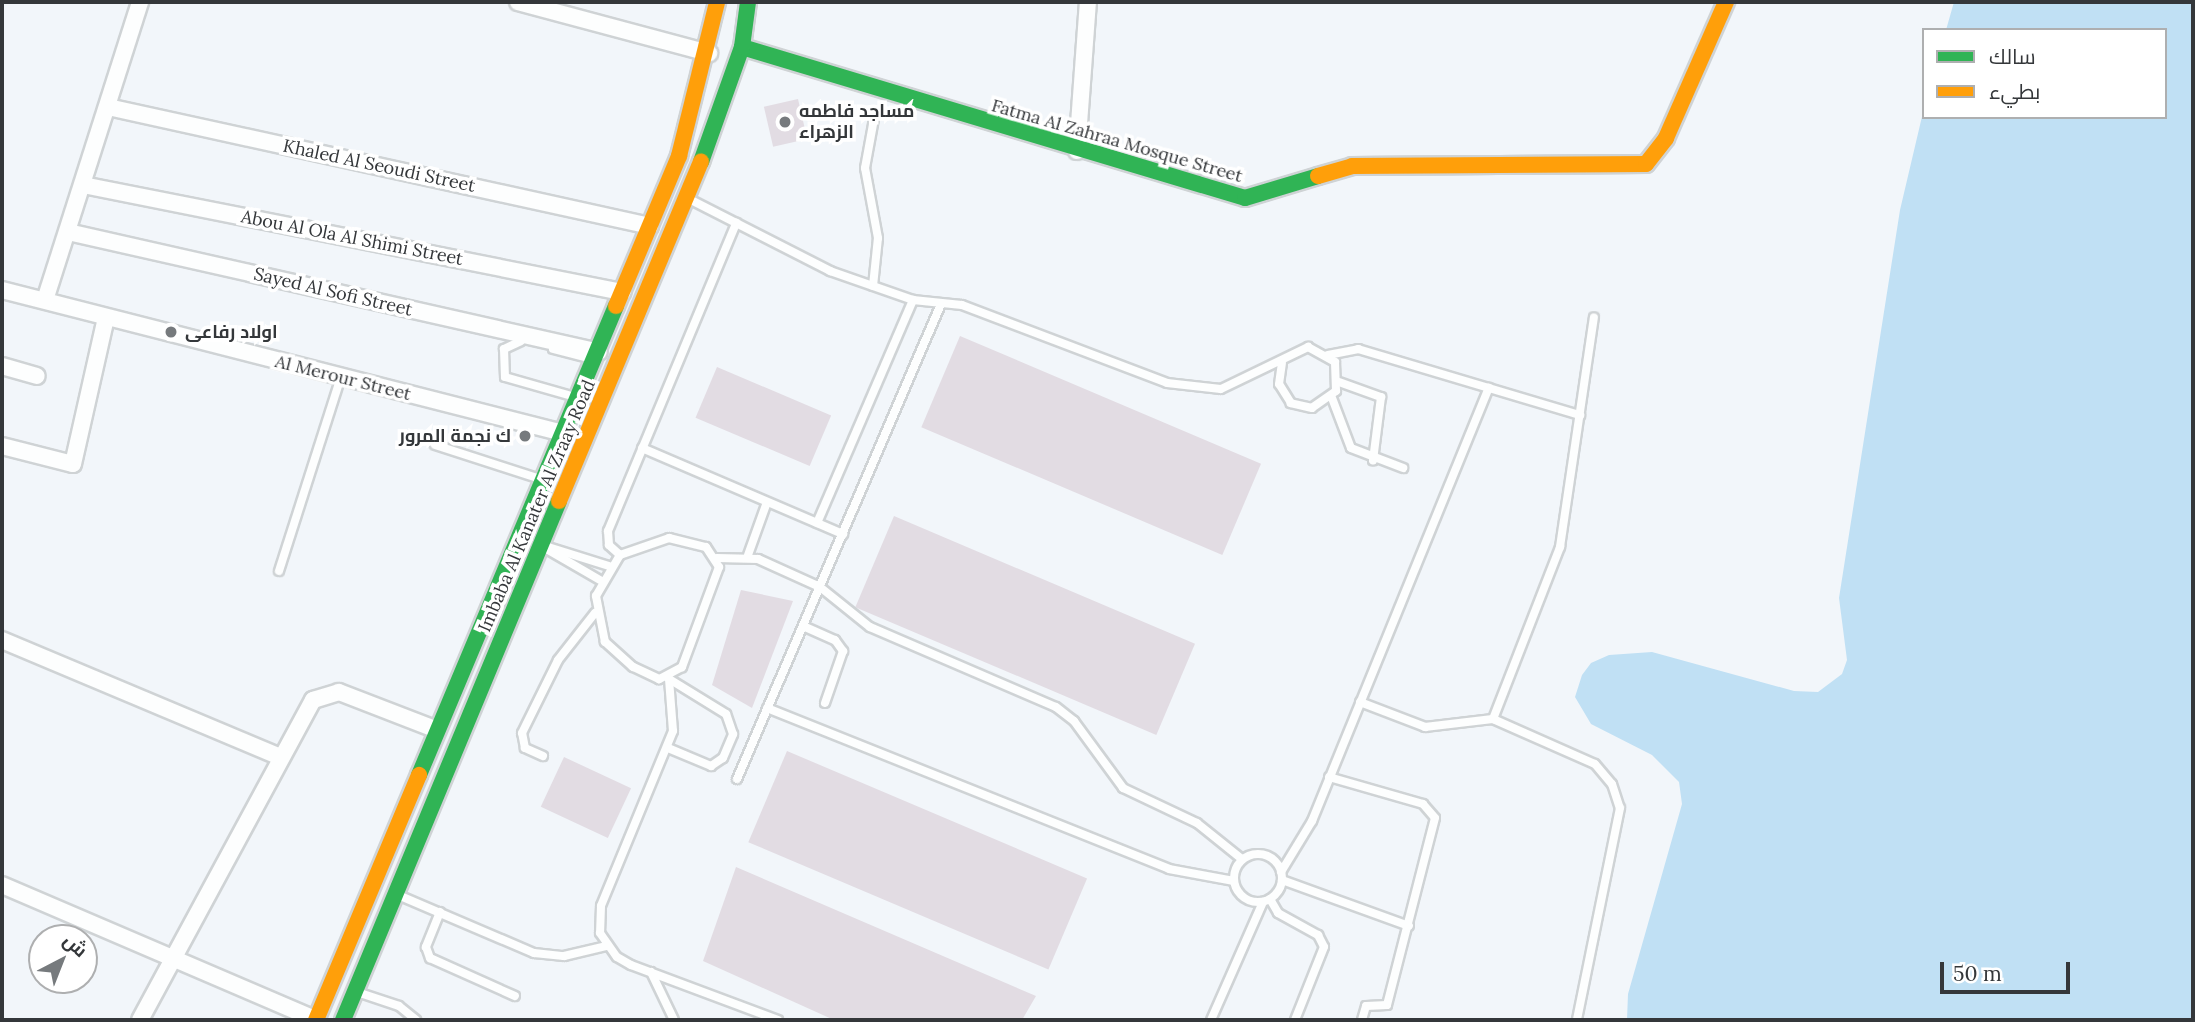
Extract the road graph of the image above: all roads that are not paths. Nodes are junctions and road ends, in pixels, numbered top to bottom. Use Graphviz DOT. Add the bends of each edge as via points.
graph roads {
  1 [pos="140,2"];
  2 [pos="518,2"];
  3 [pos="717,2"];
  4 [pos="748,2"];
  5 [pos="1088,2"];
  6 [pos="1726,2"];
  7 [pos="742,47"];
  8 [pos="709,53"];
  9 [pos="108,107"];
  10 [pos="874,119"];
  11 [pos="1077,151"];
  12 [pos="83,185"];
  13 [pos="687,198"];
  14 [pos="736,223"];
  15 [pos="650,226"];
  16 [pos="68,232"];
  17 [pos="873,286"];
  18 [pos="2,290"];
  19 [pos="622,292"];
  20 [pos="45,300"];
  21 [pos="913,300"];
  22 [pos="941,303"];
  23 [pos="1594,317"];
  24 [pos="106,318"];
  25 [pos="1328,355"];
  26 [pos="597,356"];
  27 [pos="1282,363"];
  28 [pos="2,366"];
  29 [pos="37,376"];
  30 [pos="341,377"];
  31 [pos="1339,382"];
  32 [pos="1489,388"];
  33 [pos="578,398"];
  34 [pos="1332,398"];
  35 [pos="1580,415"];
  36 [pos="563,433"];
  37 [pos="435,444"];
  38 [pos="2,446"];
  39 [pos="642,448"];
  40 [pos="1373,460"];
  41 [pos="1403,468"];
  42 [pos="542,480"];
  43 [pos="767,502"];
  44 [pos="817,523"];
  45 [pos="843,534"];
  46 [pos="517,538"];
  47 [pos="541,545"];
  48 [pos="620,555"];
  49 [pos="748,555"];
  50 [pos="718,558"];
  51 [pos="608,566"];
  52 [pos="279,571"];
  53 [pos="600,580"];
  54 [pos="820,587"];
  55 [pos="595,613"];
  56 [pos="803,626"];
  57 [pos="2,640"];
  58 [pos="668,678"];
  59 [pos="1360,702"];
  60 [pos="825,703"];
  61 [pos="767,708"];
  62 [pos="1493,719"];
  63 [pos="435,730"];
  64 [pos="668,748"];
  65 [pos="543,756"];
  66 [pos="280,757"];
  67 [pos="1329,777"];
  68 [pos="737,779"];
  69 [pos="1242,859"];
  70 [pos="1282,876"];
  71 [pos="1234,881"];
  72 [pos="2,885"];
  73 [pos="397,894"];
  74 [pos="1266,900"];
  75 [pos="440,912"];
  76 [pos="1409,926"];
  77 [pos="606,946"];
  78 [pos="177,958"];
  79 [pos="651,972"];
  80 [pos="356,992"];
  81 [pos="515,996"];
  82 [pos="140,1020"];
  83 [pos="316,1020"];
  84 [pos="343,1020"];
  85 [pos="416,1020"];
  86 [pos="674,1020"];
  87 [pos="778,1020"];
  88 [pos="1211,1020"];
  89 [pos="1295,1020"];
  90 [pos="1362,1020"];
  91 [pos="1577,1020"];
  1 -- 9 [label="street"];
  2 -- 8 [label="street"];
  3 -- 8 [label="main road, Imbaba Al Kanater Al Zraay Road"];
  4 -- 7 [label="main road, Imbaba Al Kanater Al Zraay Road"];
  5 -- 11 [label="street"];
  6 -- 11 [label="main road, Fatma Al Zahraa Mosque Street" via="1654,159 1618,167 1352,166 1245,198"];
  7 -- 11 [label="main road, Fatma Al Zahraa Mosque Street"];
  7 -- 13 [label="main road, Imbaba Al Kanater Al Zraay Road"];
  8 -- 15 [label="main road, Imbaba Al Kanater Al Zraay Road" via="679,156"];
  9 -- 12 [label="street"];
  9 -- 15 [label="street, Khaled Al Seoudi Street"];
  10 -- 17 [label="lane" via="866,168 878,238"];
  12 -- 16 [label="street"];
  12 -- 19 [label="street, Abou Al Ola Al Shimi Street"];
  13 -- 14 [label="lane"];
  13 -- 47 [label="main road, Imbaba Al Kanater Al Zraay Road"];
  14 -- 17 [label="lane"];
  14 -- 39 [label="lane"];
  15 -- 19 [label="main road, Imbaba Al Kanater Al Zraay Road"];
  16 -- 20 [label="street"];
  16 -- 26 [label="street, Sayed Al Sofi Street"];
  17 -- 21 [label="lane"];
  18 -- 20 [label="street, Al Merour Street"];
  19 -- 26 [label="main road, Imbaba Al Kanater Al Zraay Road"];
  20 -- 24 [label="street, Al Merour Street"];
  21 -- 22 [label="lane"];
  21 -- 44 [label="lane"];
  22 -- 27 [label="lane" via="962,304 1185,389 1222,389"];
  22 -- 45 [label="lane"];
  23 -- 35 [label="lane"];
  24 -- 30 [label="street, Al Merour Street"];
  24 -- 38 [label="street" via="71,465"];
  25 -- 27 [label="lane" via="1308,347"];
  25 -- 31 [label="lane"];
  25 -- 32 [label="lane" via="1358,349"];
  26 -- 33 [label="main road, Imbaba Al Kanater Al Zraay Road"];
  26 -- 33 [label="lane" via="516,340 504,349 501,369 509,380"];
  27 -- 34 [label="lane" via="1279,384 1291,403 1312,408"];
  28 -- 29 [label="street"];
  30 -- 36 [label="street, Al Merour Street"];
  30 -- 52 [label="lane"];
  31 -- 34 [label="lane"];
  31 -- 40 [label="lane" via="1381,397"];
  32 -- 35 [label="lane"];
  32 -- 59 [label="lane"];
  33 -- 36 [label="main road, Imbaba Al Kanater Al Zraay Road"];
  34 -- 40 [label="lane" via="1343,438"];
  35 -- 62 [label="lane" via="1560,547"];
  36 -- 42 [label="main road, Imbaba Al Kanater Al Zraay Road"];
  37 -- 42 [label="lane"];
  39 -- 43 [label="lane"];
  39 -- 48 [label="lane" via="608,531 609,545"];
  40 -- 41 [label="lane"];
  42 -- 46 [label="main road, Imbaba Al Kanater Al Zraay Road"];
  43 -- 44 [label="lane"];
  43 -- 49 [label="lane"];
  44 -- 45 [label="lane"];
  45 -- 54 [label="lane"];
  46 -- 47 [label="main road"];
  46 -- 63 [label="main road, Imbaba Al Kanater Al Zraay Road"];
  47 -- 51 [label="lane"];
  47 -- 53 [label="lane"];
  47 -- 73 [label="main road, Imbaba Al Kanater Al Zraay Road"];
  48 -- 50 [label="lane" via="668,538 706,547"];
  48 -- 51 [label="lane"];
  49 -- 50 [label="lane"];
  49 -- 54 [label="lane"];
  50 -- 58 [label="lane" via="718,576 682,667"];
  51 -- 53 [label="lane"];
  53 -- 55 [label="lane"];
  54 -- 56 [label="lane"];
  54 -- 69 [label="lane" via="870,627 1066,713 1123,788 1197,822"];
  55 -- 58 [label="lane" via="618,655 649,676"];
  55 -- 65 [label="lane" via="562,654 522,733 525,748"];
  56 -- 60 [label="lane" via="843,650"];
  56 -- 61 [label="lane"];
  57 -- 66 [label="street"];
  58 -- 64 [label="lane" via="675,713"];
  58 -- 64 [label="lane" via="726,714 733,734 723,758 711,766"];
  59 -- 62 [label="lane" via="1425,727"];
  59 -- 67 [label="lane"];
  61 -- 68 [label="lane"];
  61 -- 71 [label="lane" via="1169,869"];
  62 -- 91 [label="lane" via="1595,764 1617,796 1606,898"];
  63 -- 66 [label="street" via="329,691 313,700"];
  63 -- 83 [label="main road, Imbaba Al Kanater Al Zraay Road"];
  64 -- 77 [label="lane" via="601,906"];
  66 -- 78 [label="street"];
  67 -- 70 [label="lane"];
  67 -- 76 [label="lane" via="1433,812 1436,825"];
  69 -- 70 [label="lane" via="1265,855"];
  69 -- 71 [label="lane"];
  70 -- 74 [label="lane"];
  70 -- 76 [label="lane"];
  71 -- 74 [label="lane" via="1247,900"];
  72 -- 78 [label="street"];
  73 -- 75 [label="lane"];
  73 -- 80 [label="main road, Imbaba Al Kanater Al Zraay Road"];
  74 -- 88 [label="lane"];
  74 -- 89 [label="lane" via="1278,913 1318,935 1324,947"];
  75 -- 77 [label="lane" via="534,953 564,956"];
  75 -- 81 [label="lane" via="426,947 430,958"];
  76 -- 90 [label="lane" via="1385,1007 1366,1006"];
  77 -- 79 [label="lane"];
  78 -- 82 [label="street"];
  78 -- 83 [label="street"];
  79 -- 86 [label="lane"];
  79 -- 87 [label="lane"];
  80 -- 84 [label="main road, Imbaba Al Kanater Al Zraay Road"];
  80 -- 85 [label="lane" via="398,1006"];
}
